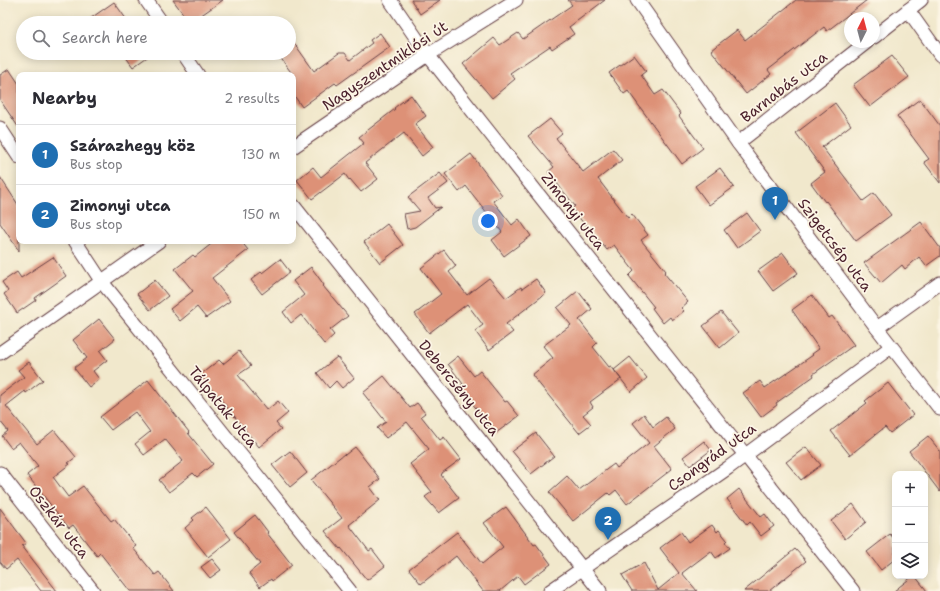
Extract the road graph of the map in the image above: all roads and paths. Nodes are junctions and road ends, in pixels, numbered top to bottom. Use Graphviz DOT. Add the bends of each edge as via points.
graph roads {
  1 [pos="146,0"];
  2 [pos="390,0"];
  3 [pos="516,0"];
  4 [pos="637,0"];
  5 [pos="921,0"];
  6 [pos="908,10"];
  7 [pos="157,16"];
  8 [pos="880,32"];
  9 [pos="859,48"];
  10 [pos="428,55"];
  11 [pos="940,55"];
  12 [pos="188,60"];
  13 [pos="196,72"];
  14 [pos="0,128"];
  15 [pos="738,143"];
  16 [pos="296,145"];
  17 [pos="16,152"];
  18 [pos="296,209"];
  19 [pos="77,244"];
  20 [pos="155,244"];
  21 [pos="102,282"];
  22 [pos="940,283"];
  23 [pos="877,328"];
  24 [pos="891,347"];
  25 [pos="0,353"];
  26 [pos="940,409"];
  27 [pos="745,454"];
  28 [pos="0,473"];
  29 [pos="583,569"];
  30 [pos="93,591"];
  31 [pos="350,591"];
  32 [pos="550,591"];
  33 [pos="600,591"];
  34 [pos="853,591"];
  1 -- 7 [label="street"];
  2 -- 10 [label="street, Zimonyi utca"];
  3 -- 10 [label="street, Nagyszentmiklósi út"];
  4 -- 15 [label="street, Szigetcsép utca"];
  5 -- 6 [label="street"];
  6 -- 8 [label="street"];
  6 -- 11 [label="street"];
  9 -- 15 [label="street, Barnabás utca"];
  10 -- 16 [label="street, Nagyszentmiklósi út"];
  10 -- 27 [label="street, Zimonyi utca"];
  12 -- 13 [label="street"];
  14 -- 17 [label="street"];
  15 -- 23 [label="street, Szigetcsép utca"];
  18 -- 29 [label="street, Debercsény utca"];
  19 -- 21 [label="street, Tálpatak utca"];
  20 -- 21 [label="street"];
  21 -- 25 [label="street"];
  21 -- 31 [label="street, Tálpatak utca"];
  22 -- 23 [label="street"];
  23 -- 24 [label="street, Szigetcsép utca"];
  24 -- 26 [label="street, Szigetcsép utca"];
  24 -- 27 [label="street, Csongrád utca"];
  27 -- 29 [label="street, Csongrád utca"];
  27 -- 34 [label="street, Zimonyi utca"];
  28 -- 30 [label="street, Oszkár utca"];
  29 -- 32 [label="street, Csongrád utca"];
  29 -- 33 [label="street, Debercsény utca"];
}
